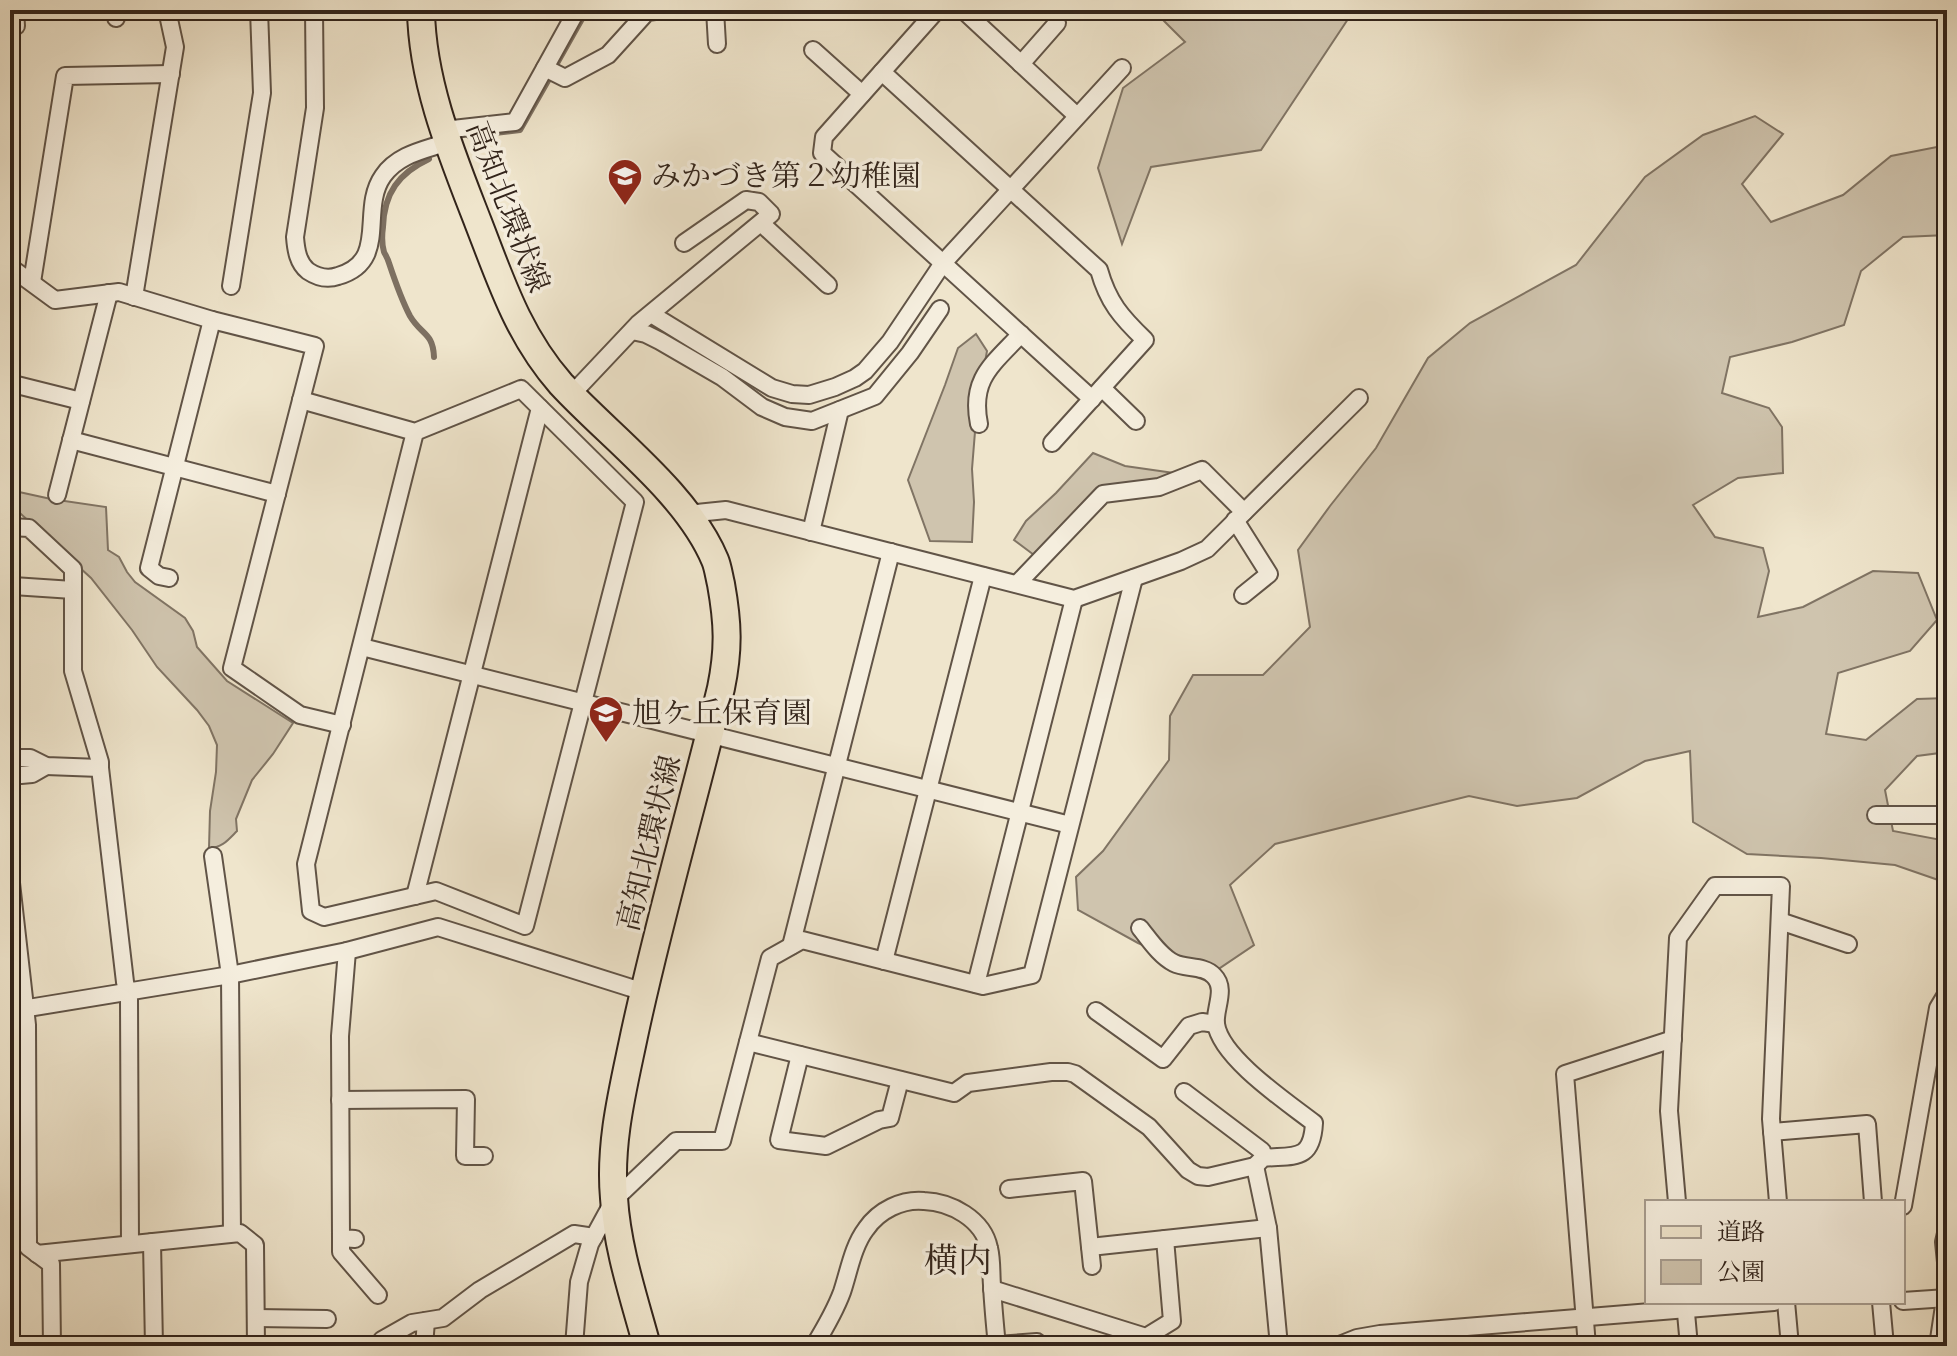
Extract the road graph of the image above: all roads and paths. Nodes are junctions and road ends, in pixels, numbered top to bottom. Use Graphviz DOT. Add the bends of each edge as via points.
graph roads {
  1 [pos="167,10"];
  2 [pos="259,10"];
  3 [pos="314,10"];
  4 [pos="421,10"];
  5 [pos="577,10"];
  6 [pos="663,10"];
  7 [pos="715,10"];
  8 [pos="963,10"];
  9 [pos="930,13"];
  10 [pos="1057,23"];
  11 [pos="717,44"];
  12 [pos="813,50"];
  13 [pos="1021,64"];
  14 [pos="545,68"];
  15 [pos="1122,68"];
  16 [pos="882,72"];
  17 [pos="171,74"];
  18 [pos="862,94"];
  19 [pos="1077,116"];
  20 [pos="446,136"];
  21 [pos="1011,189"];
  22 [pos="761,223"];
  23 [pos="684,243"];
  24 [pos="943,263"];
  25 [pos="10,267"];
  26 [pos="32,282"];
  27 [pos="828,285"];
  28 [pos="231,286"];
  29 [pos="109,293"];
  30 [pos="134,297"];
  31 [pos="940,309"];
  32 [pos="651,314"];
  33 [pos="212,320"];
  34 [pos="632,331"];
  35 [pos="1021,334"];
  36 [pos="17,385"];
  37 [pos="1097,393"];
  38 [pos="571,395"];
  39 [pos="1359,398"];
  40 [pos="301,400"];
  41 [pos="81,401"];
  42 [pos="540,408"];
  43 [pos="840,410"];
  44 [pos="1136,421"];
  45 [pos="979,424"];
  46 [pos="415,432"];
  47 [pos="71,440"];
  48 [pos="1052,443"];
  49 [pos="175,468"];
  50 [pos="277,494"];
  51 [pos="57,495"];
  52 [pos="687,514"];
  53 [pos="1240,516"];
  54 [pos="10,527"];
  55 [pos="811,532"];
  56 [pos="891,552"];
  57 [pos="983,576"];
  58 [pos="169,578"];
  59 [pos="1134,578"];
  60 [pos="1017,584"];
  61 [pos="13,586"];
  62 [pos="73,590"];
  63 [pos="1243,595"];
  64 [pos="1074,599"];
  65 [pos="362,647"];
  66 [pos="471,674"];
  67 [pos="583,703"];
  68 [pos="342,725"];
  69 [pos="710,735"];
  70 [pos="10,758"];
  71 [pos="46,766"];
  72 [pos="837,766"];
  73 [pos="100,768"];
  74 [pos="10,776"];
  75 [pos="928,789"];
  76 [pos="1020,812"];
  77 [pos="1876,815"];
  78 [pos="1947,815"];
  79 [pos="1070,825"];
  80 [pos="213,856"];
  81 [pos="10,874"];
  82 [pos="415,896"];
  83 [pos="1780,921"];
  84 [pos="1140,928"];
  85 [pos="1848,944"];
  86 [pos="791,946"];
  87 [pos="347,951"];
  88 [pos="884,961"];
  89 [pos="230,975"];
  90 [pos="976,984"];
  91 [pos="127,991"];
  92 [pos="644,992"];
  93 [pos="1947,993"];
  94 [pos="18,1010"];
  95 [pos="1096,1011"];
  96 [pos="1216,1024"];
  97 [pos="1673,1039"];
  98 [pos="748,1042"];
  99 [pos="800,1055"];
  100 [pos="900,1080"];
  101 [pos="1184,1092"];
  102 [pos="340,1100"];
  103 [pos="1772,1132"];
  104 [pos="484,1156"];
  105 [pos="1259,1162"];
  106 [pos="1009,1189"];
  107 [pos="614,1200"];
  108 [pos="1677,1200"];
  109 [pos="1778,1200"];
  110 [pos="1873,1200"];
  111 [pos="1904,1200"];
  112 [pos="1268,1228"];
  113 [pos="1947,1229"];
  114 [pos="232,1233"];
  115 [pos="594,1237"];
  116 [pos="28,1238"];
  117 [pos="10,1239"];
  118 [pos="1165,1239"];
  119 [pos="152,1242"];
  120 [pos="130,1244"];
  121 [pos="1090,1247"];
  122 [pos="37,1254"];
  123 [pos="1092,1266"];
  124 [pos="1947,1272"];
  125 [pos="992,1289"];
  126 [pos="1946,1294"];
  127 [pos="378,1295"];
  128 [pos="1905,1301"];
  129 [pos="1730,1304"];
  130 [pos="1786,1304"];
  131 [pos="1881,1304"];
  132 [pos="1685,1306"];
  133 [pos="1585,1317"];
  134 [pos="256,1318"];
  135 [pos="327,1319"];
  136 [pos="426,1321"];
  137 [pos="1154,1340"];
  138 [pos="1037,1342"];
  139 [pos="997,1345"];
  140 [pos="52,1346"];
  141 [pos="154,1346"];
  142 [pos="256,1346"];
  143 [pos="378,1346"];
  144 [pos="424,1346"];
  145 [pos="574,1346"];
  146 [pos="647,1346"];
  147 [pos="814,1346"];
  148 [pos="1279,1346"];
  149 [pos="1337,1346"];
  150 [pos="1587,1346"];
  151 [pos="1689,1346"];
  152 [pos="1790,1346"];
  153 [pos="1885,1346"];
  154 [pos="1938,1346"];
  1 -- 17 [label="street" via="175,47"];
  2 -- 28 [label="street" via="262,93"];
  3 -- 20 [label="street" via="315,108 295,237 306,269 333,278 359,266 368,252 382,177 400,158"];
  4 -- 20 [label="main road, 高知北環状線" via="428,67"];
  5 -- 14 [label="street"];
  6 -- 14 [label="street" via="647,12 608,55 565,78"];
  7 -- 11 [label="street"];
  8 -- 13 [label="street"];
  9 -- 16 [label="street"];
  10 -- 13 [label="street"];
  12 -- 18 [label="street"];
  13 -- 19 [label="street"];
  14 -- 20 [label="street" via="515,122"];
  15 -- 19 [label="street"];
  16 -- 18 [label="street"];
  16 -- 21 [label="street"];
  17 -- 26 [label="street" via="65,76"];
  17 -- 30 [label="street"];
  18 -- 24 [label="street" via="824,137 822,153"];
  19 -- 21 [label="street"];
  20 -- 38 [label="main road, 高知北環状線" via="520,326"];
  21 -- 24 [label="street"];
  21 -- 37 [label="street" via="1099,270 1111,303 1145,340"];
  22 -- 23 [label="street" via="771,214 759,202 746,200"];
  22 -- 27 [label="street"];
  22 -- 32 [label="street"];
  24 -- 32 [label="street" via="865,371 809,395 772,388"];
  24 -- 35 [label="street"];
  25 -- 26 [label="street"];
  26 -- 29 [label="street" via="55,300"];
  29 -- 30 [label="street"];
  29 -- 41 [label="street"];
  30 -- 33 [label="street"];
  31 -- 43 [label="street" via="875,396"];
  32 -- 34 [label="street"];
  33 -- 40 [label="street" via="315,346"];
  33 -- 49 [label="street"];
  34 -- 38 [label="street"];
  34 -- 43 [label="street" via="660,341 785,417 812,421"];
  35 -- 37 [label="street"];
  35 -- 45 [label="street" via="980,383"];
  36 -- 41 [label="street"];
  37 -- 44 [label="street"];
  37 -- 48 [label="street"];
  38 -- 52 [label="main road, 高知北環状線"];
  39 -- 53 [label="street"];
  40 -- 46 [label="street"];
  40 -- 50 [label="street"];
  41 -- 47 [label="street"];
  42 -- 46 [label="street" via="521,389"];
  42 -- 66 [label="street"];
  42 -- 67 [label="street" via="635,502"];
  43 -- 55 [label="street"];
  46 -- 65 [label="street"];
  47 -- 49 [label="street"];
  47 -- 51 [label="street"];
  49 -- 50 [label="street"];
  49 -- 58 [label="street" via="149,568"];
  50 -- 68 [label="street" via="232,668 300,715"];
  52 -- 55 [label="street" via="726,510"];
  52 -- 69 [label="main road, 高知北環状線" via="716,561 727,630 727,659"];
  53 -- 59 [label="street" via="1207,549"];
  53 -- 60 [label="street" via="1202,470 1159,487 1103,494"];
  53 -- 63 [label="street" via="1269,574"];
  54 -- 62 [label="street" via="29,528 73,569"];
  55 -- 56 [label="street"];
  56 -- 57 [label="street"];
  56 -- 72 [label="street"];
  57 -- 60 [label="street"];
  57 -- 75 [label="street"];
  59 -- 64 [label="street"];
  59 -- 79 [label="street"];
  60 -- 64 [label="street"];
  61 -- 62 [label="street"];
  62 -- 73 [label="street" via="73,671"];
  64 -- 76 [label="street"];
  65 -- 66 [label="street"];
  65 -- 68 [label="street"];
  66 -- 67 [label="street"];
  66 -- 82 [label="street"];
  67 -- 69 [label="street"];
  67 -- 82 [label="street" via="525,926 436,891"];
  68 -- 82 [label="street" via="306,864 311,911 324,917"];
  69 -- 72 [label="street"];
  69 -- 92 [label="main road, 高知北環状線"];
  70 -- 71 [label="street" via="30,758"];
  71 -- 73 [label="street"];
  71 -- 74 [label="street"];
  72 -- 75 [label="street"];
  72 -- 86 [label="street"];
  73 -- 91 [label="street"];
  75 -- 76 [label="street"];
  75 -- 88 [label="street"];
  76 -- 79 [label="street"];
  76 -- 90 [label="street"];
  77 -- 78 [label="street"];
  79 -- 90 [label="street" via="1032,975"];
  80 -- 89 [label="street"];
  81 -- 94 [label="street"];
  83 -- 85 [label="street"];
  83 -- 97 [label="street" via="1781,886 1715,886 1678,938"];
  83 -- 103 [label="street"];
  84 -- 96 [label="street" via="1174,963 1215,976 1220,988"];
  86 -- 88 [label="street" via="802,940"];
  86 -- 98 [label="street" via="770,958"];
  87 -- 89 [label="street"];
  87 -- 92 [label="street" via="438,927"];
  87 -- 102 [label="street"];
  88 -- 90 [label="street"];
  89 -- 91 [label="street"];
  89 -- 114 [label="street"];
  91 -- 94 [label="street"];
  91 -- 120 [label="street"];
  92 -- 107 [label="main road, 高知北環状線" via="620,1104"];
  93 -- 111 [label="street" via="1938,1008"];
  94 -- 116 [label="street"];
  95 -- 96 [label="street" via="1163,1059 1189,1026"];
  96 -- 105 [label="street" via="1238,1062 1314,1123 1313,1139 1300,1155"];
  97 -- 108 [label="street" via="1669,1111"];
  97 -- 133 [label="street" via="1565,1074"];
  98 -- 99 [label="street"];
  98 -- 107 [label="street" via="722,1141 676,1141"];
  99 -- 100 [label="street"];
  99 -- 100 [label="street" via="779,1140 826,1146 890,1118"];
  100 -- 105 [label="street" via="954,1093 968,1083 1068,1072 1149,1127 1198,1176"];
  101 -- 105 [label="street" via="1262,1151"];
  102 -- 104 [label="street" via="466,1099 465,1156"];
  102 -- 127 [label="street" via="348,1238 341,1252"];
  103 -- 109 [label="street"];
  103 -- 110 [label="street" via="1867,1124"];
  105 -- 112 [label="street"];
  106 -- 121 [label="street" via="1083,1181"];
  107 -- 115 [label="street"];
  107 -- 146 [label="main road, 高知北環状線"];
  112 -- 118 [label="street"];
  112 -- 148 [label="street"];
  113 -- 124 [label="street"];
  114 -- 119 [label="street"];
  114 -- 134 [label="street" via="255,1245"];
  115 -- 136 [label="street" via="574,1234 443,1318"];
  115 -- 145 [label="street" via="579,1282"];
  116 -- 117 [label="street"];
  116 -- 122 [label="street" via="28,1247"];
  118 -- 121 [label="street"];
  118 -- 137 [label="street" via="1172,1321"];
  119 -- 120 [label="street"];
  119 -- 141 [label="street"];
  120 -- 122 [label="street"];
  121 -- 123 [label="street"];
  122 -- 140 [label="street" via="51,1264"];
  125 -- 137 [label="street"];
  125 -- 139 [label="street"];
  125 -- 147 [label="street" via="989,1247 968,1216 928,1201 898,1204 863,1231 831,1319"];
  126 -- 128 [label="street"];
  126 -- 154 [label="street"];
  129 -- 132 [label="street"];
  130 -- 152 [label="street"];
  131 -- 153 [label="street"];
  132 -- 133 [label="street"];
  132 -- 151 [label="street"];
  133 -- 149 [label="street" via="1380,1334"];
  133 -- 150 [label="street"];
  134 -- 135 [label="street"];
  134 -- 142 [label="street"];
  136 -- 143 [label="street" via="399,1329"];
  136 -- 144 [label="street"];
  138 -- 139 [label="street"];
}
